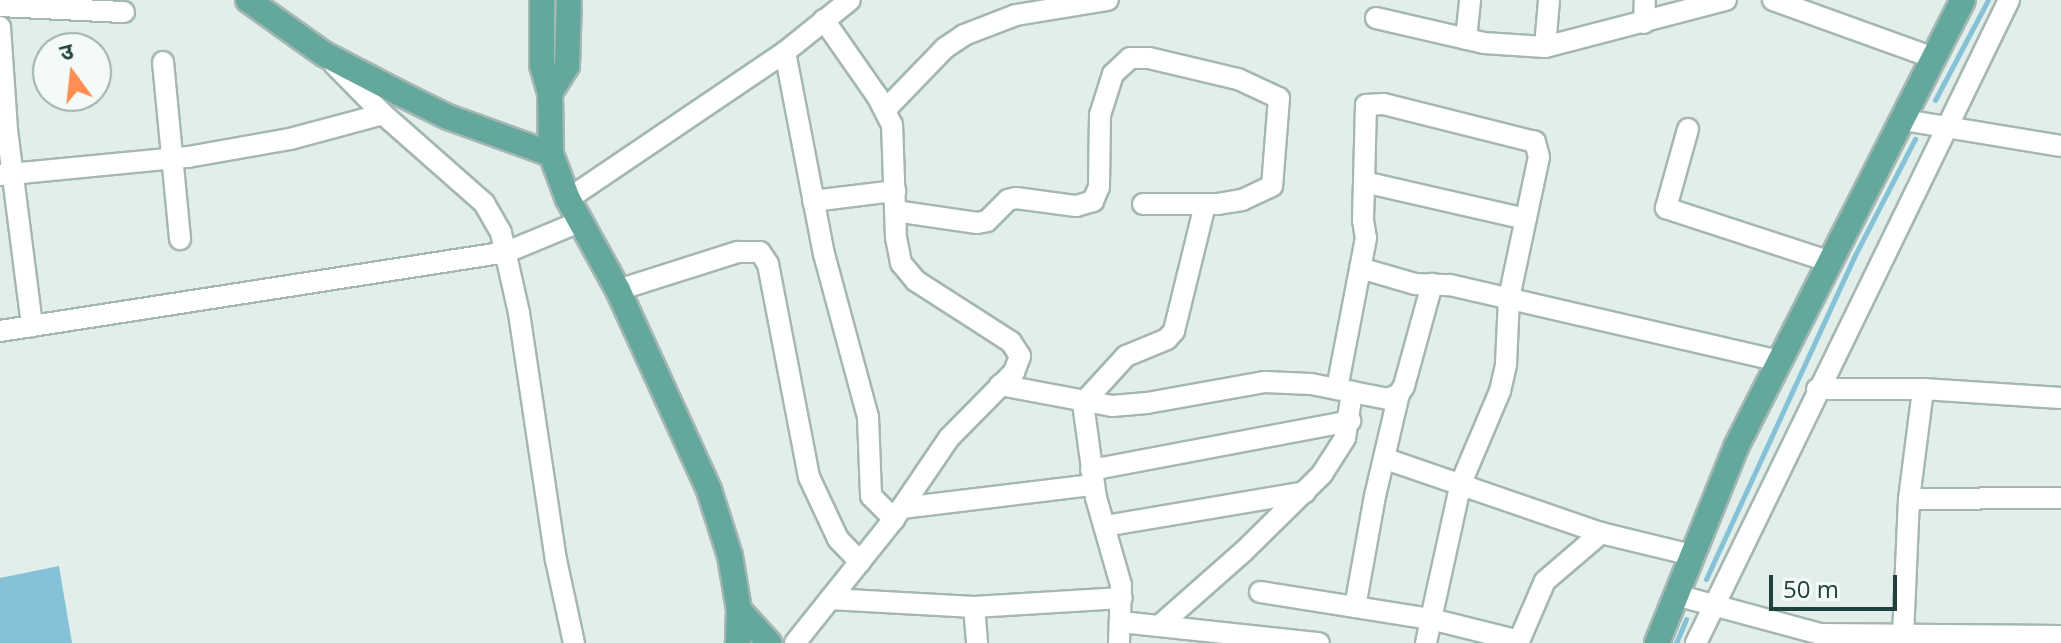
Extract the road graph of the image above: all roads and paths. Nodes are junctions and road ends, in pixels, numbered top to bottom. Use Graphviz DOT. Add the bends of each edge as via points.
graph roads {
  1 [pos="248,0"];
  2 [pos="542,0"];
  3 [pos="569,0"];
  4 [pos="850,0"];
  5 [pos="1108,0"];
  6 [pos="1470,0"];
  7 [pos="1549,0"];
  8 [pos="1645,0"];
  9 [pos="1725,0"];
  10 [pos="1773,0"];
  11 [pos="1963,0"];
  12 [pos="2009,0"];
  13 [pos="0,6"];
  14 [pos="124,12"];
  15 [pos="1376,18"];
  16 [pos="824,20"];
  17 [pos="1644,23"];
  18 [pos="0,27"];
  19 [pos="1466,39"];
  20 [pos="1545,47"];
  21 [pos="785,52"];
  22 [pos="324,54"];
  23 [pos="1931,57"];
  24 [pos="163,62"];
  25 [pos="550,93"];
  26 [pos="886,109"];
  27 [pos="383,114"];
  28 [pos="1904,120"];
  29 [pos="1945,127"];
  30 [pos="1688,129"];
  31 [pos="2061,146"];
  32 [pos="551,154"];
  33 [pos="172,159"];
  34 [pos="6,175"];
  35 [pos="1364,182"];
  36 [pos="568,199"];
  37 [pos="813,201"];
  38 [pos="895,201"];
  39 [pos="1143,204"];
  40 [pos="1205,205"];
  41 [pos="1526,219"];
  42 [pos="579,222"];
  43 [pos="180,239"];
  44 [pos="507,252"];
  45 [pos="1831,262"];
  46 [pos="1360,268"];
  47 [pos="1432,284"];
  48 [pos="618,290"];
  49 [pos="1509,298"];
  50 [pos="32,326"];
  51 [pos="0,331"];
  52 [pos="1780,361"];
  53 [pos="1000,385"];
  54 [pos="1817,389"];
  55 [pos="1923,389"];
  56 [pos="1344,390"];
  57 [pos="1399,394"];
  58 [pos="2061,398"];
  59 [pos="1083,403"];
  60 [pos="1350,421"];
  61 [pos="1386,459"];
  62 [pos="1092,478"];
  63 [pos="1461,483"];
  64 [pos="1305,492"];
  65 [pos="2061,498"];
  66 [pos="1909,499"];
  67 [pos="898,514"];
  68 [pos="1105,526"];
  69 [pos="1601,533"];
  70 [pos="1692,555"];
  71 [pos="860,562"];
  72 [pos="1260,592"];
  73 [pos="1676,595"];
  74 [pos="1122,598"];
  75 [pos="830,599"];
  76 [pos="1713,605"];
  77 [pos="974,607"];
  78 [pos="1355,607"];
  79 [pos="739,610"];
  80 [pos="1431,619"];
  81 [pos="1121,622"];
  82 [pos="1159,626"];
  83 [pos="1903,636"];
  84 [pos="2061,636"];
  85 [pos="1820,639"];
  86 [pos="2023,640"];
  87 [pos="574,643"];
  88 [pos="738,643"];
  89 [pos="769,643"];
  90 [pos="795,643"];
  91 [pos="977,643"];
  92 [pos="1119,643"];
  93 [pos="1319,643"];
  94 [pos="1426,643"];
  95 [pos="1657,643"];
  96 [pos="1696,643"];
  1 -- 22 [label="main road"];
  2 -- 25 [label="main road" via="542,65"];
  3 -- 25 [label="main road" via="567,66"];
  4 -- 16 [label="street"];
  5 -- 26 [label="street" via="1016,15 964,35"];
  6 -- 19 [label="street"];
  7 -- 20 [label="street"];
  8 -- 17 [label="street"];
  9 -- 17 [label="street"];
  10 -- 23 [label="street"];
  11 -- 23 [label="main road"];
  12 -- 29 [label="street"];
  13 -- 14 [label="street"];
  15 -- 19 [label="street"];
  16 -- 21 [label="street"];
  16 -- 26 [label="street"];
  17 -- 20 [label="street"];
  18 -- 34 [label="street"];
  19 -- 20 [label="street"];
  21 -- 36 [label="street"];
  21 -- 37 [label="street"];
  22 -- 27 [label="street"];
  22 -- 32 [label="main road" via="448,117"];
  23 -- 28 [label="main road"];
  24 -- 33 [label="street"];
  25 -- 32 [label="main road"];
  26 -- 38 [label="street" via="894,138"];
  27 -- 33 [label="street" via="290,139"];
  27 -- 44 [label="street" via="484,203"];
  28 -- 29 [label="street"];
  28 -- 45 [label="main road"];
  29 -- 31 [label="street"];
  29 -- 54 [label="street"];
  30 -- 45 [label="street" via="1666,208"];
  32 -- 36 [label="main road"];
  33 -- 34 [label="street"];
  33 -- 43 [label="street"];
  34 -- 50 [label="street"];
  35 -- 41 [label="street"];
  35 -- 41 [label="street" via="1366,105 1384,104 1535,142 1539,157"];
  35 -- 46 [label="street" via="1366,238"];
  36 -- 42 [label="main road"];
  37 -- 38 [label="street"];
  37 -- 67 [label="street" via="868,417 871,496"];
  38 -- 40 [label="street" via="977,223 1016,198 1076,206 1093,201 1099,187 1100,115 1107,90 1122,64 1130,58 1149,58 1238,79 1279,98 1272,186 1242,200"];
  38 -- 53 [label="street" via="897,253 906,271 1018,349 1019,364"];
  39 -- 40 [label="street"];
  40 -- 59 [label="street" via="1174,331 1126,356"];
  41 -- 49 [label="street"];
  42 -- 44 [label="street"];
  42 -- 48 [label="main road"];
  44 -- 50 [label="street"];
  44 -- 87 [label="street"];
  45 -- 52 [label="main road"];
  46 -- 47 [label="street"];
  46 -- 56 [label="street"];
  47 -- 49 [label="street"];
  47 -- 57 [label="street"];
  48 -- 71 [label="street" via="738,252 760,252 768,264 809,477 838,539"];
  48 -- 79 [label="main road" via="709,490 730,556"];
  49 -- 52 [label="street"];
  49 -- 63 [label="street" via="1500,391"];
  50 -- 51 [label="street"];
  52 -- 70 [label="main road" via="1736,447"];
  53 -- 59 [label="street"];
  53 -- 67 [label="street" via="949,438"];
  54 -- 55 [label="street"];
  54 -- 76 [label="street"];
  55 -- 58 [label="street"];
  55 -- 66 [label="street"];
  56 -- 57 [label="street" via="1388,399"];
  56 -- 59 [label="street" via="1265,382 1147,403"];
  56 -- 60 [label="street"];
  57 -- 61 [label="street"];
  59 -- 62 [label="street"];
  60 -- 62 [label="street"];
  60 -- 64 [label="street" via="1339,452"];
  61 -- 63 [label="street"];
  61 -- 78 [label="street"];
  62 -- 67 [label="street"];
  62 -- 68 [label="street"];
  63 -- 69 [label="street"];
  63 -- 80 [label="street"];
  64 -- 68 [label="street"];
  64 -- 82 [label="street"];
  65 -- 66 [label="street"];
  66 -- 83 [label="street"];
  67 -- 71 [label="street"];
  68 -- 74 [label="street"];
  69 -- 70 [label="street"];
  69 -- 80 [label="street" via="1545,581 1519,641"];
  70 -- 73 [label="main road"];
  71 -- 75 [label="street"];
  72 -- 78 [label="street"];
  73 -- 76 [label="street"];
  73 -- 95 [label="main road"];
  74 -- 77 [label="street"];
  74 -- 81 [label="street"];
  75 -- 77 [label="street"];
  75 -- 90 [label="street"];
  76 -- 85 [label="street"];
  76 -- 96 [label="street"];
  77 -- 91 [label="street"];
  78 -- 80 [label="street"];
  79 -- 88 [label="main road"];
  79 -- 89 [label="main road"];
  80 -- 94 [label="street"];
  81 -- 82 [label="street"];
  81 -- 92 [label="street"];
  82 -- 93 [label="street"];
  83 -- 85 [label="street"];
  83 -- 86 [label="street"];
  84 -- 86 [label="street"];
}
